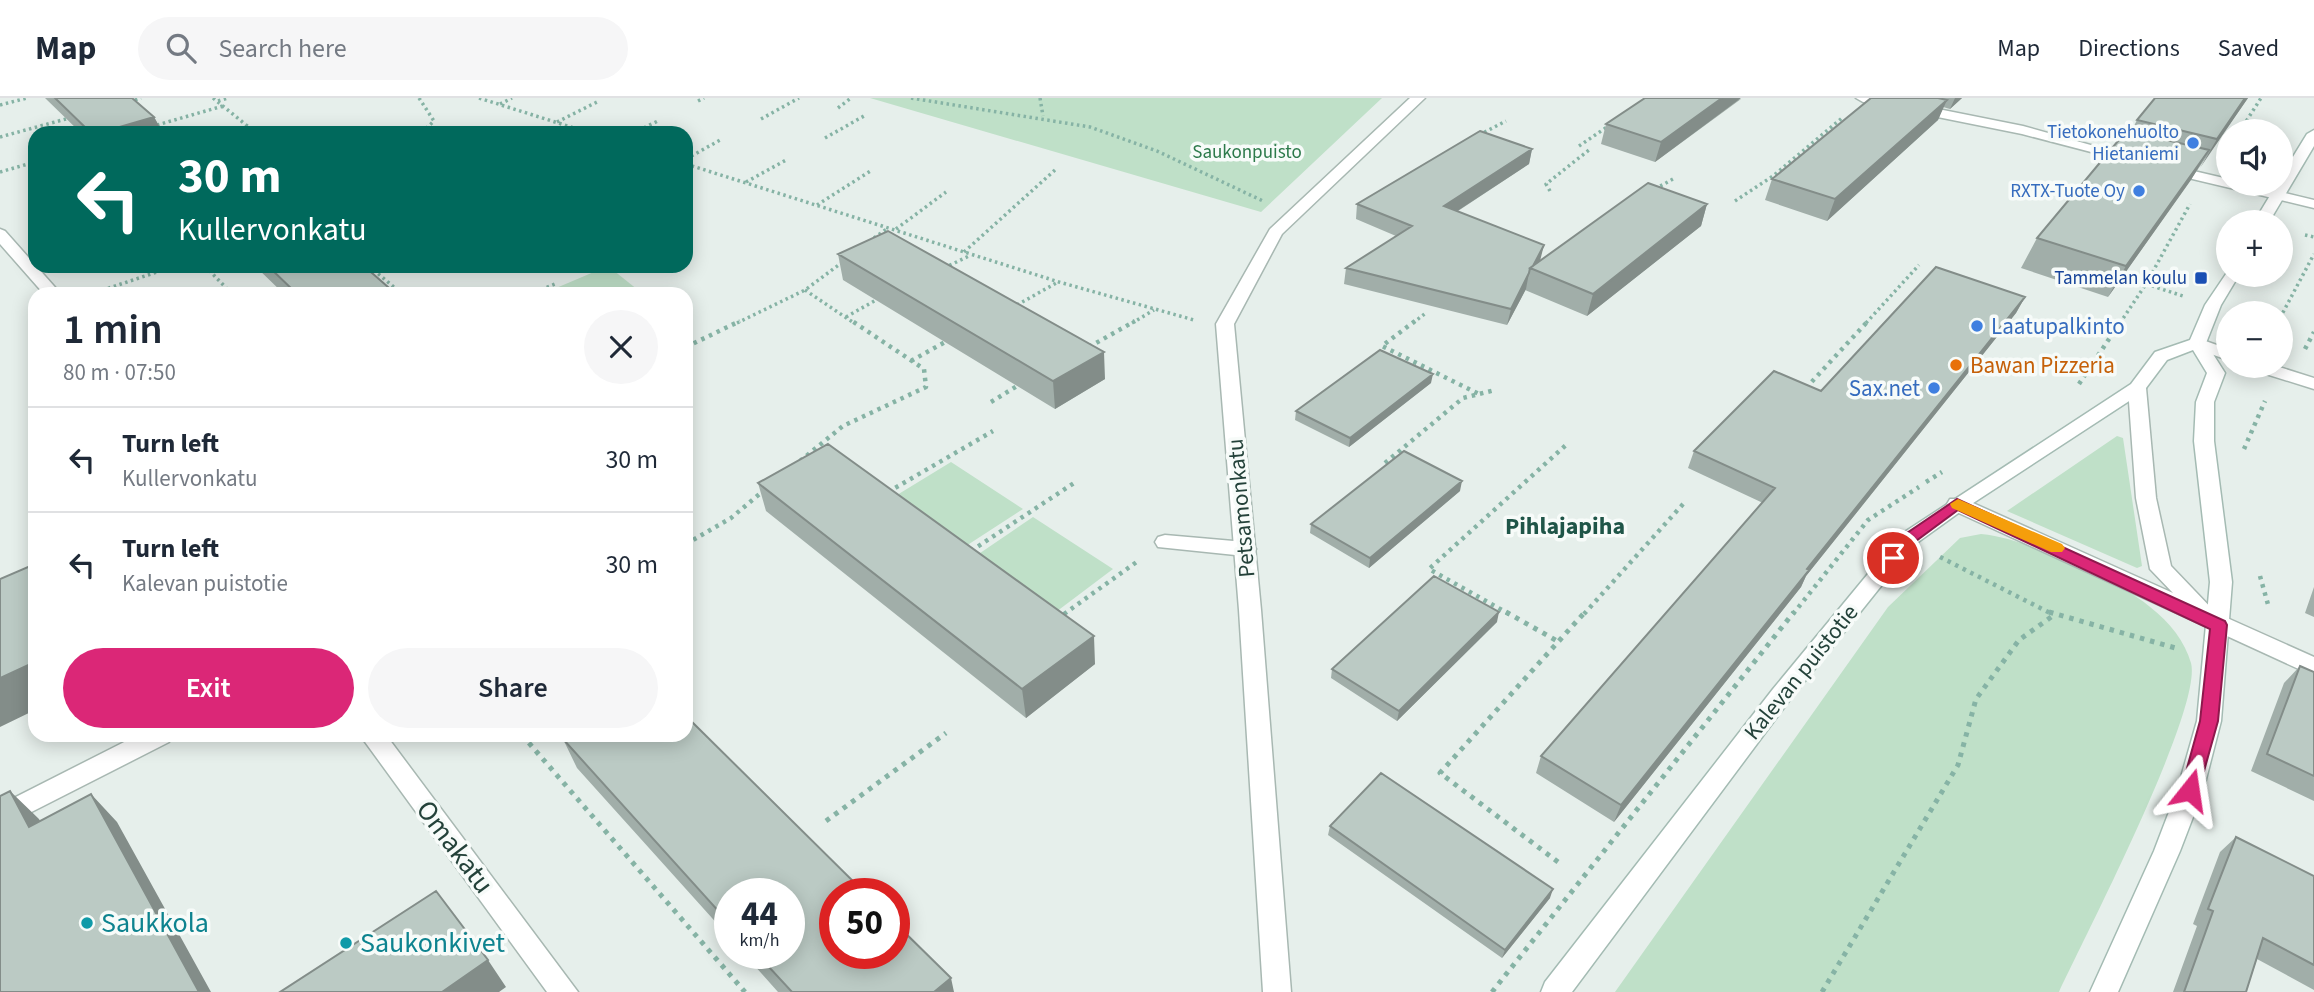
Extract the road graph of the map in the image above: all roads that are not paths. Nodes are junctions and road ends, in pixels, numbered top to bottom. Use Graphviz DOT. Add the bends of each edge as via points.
graph roads {
  1 [pos="1418,98"];
  2 [pos="1863,98"];
  3 [pos="2314,134"];
  4 [pos="2293,167"];
  5 [pos="2216,180"];
  6 [pos="2279,196"];
  7 [pos="2314,204"];
  8 [pos="0,234"];
  9 [pos="28,266"];
  10 [pos="34,273"];
  11 [pos="47,287"];
  12 [pos="2224,287"];
  13 [pos="2197,343"];
  14 [pos="2216,350"];
  15 [pos="2293,377"];
  16 [pos="2314,384"];
  17 [pos="2137,388"];
  18 [pos="1957,504"];
  19 [pos="1165,542"];
  20 [pos="1245,549"];
  21 [pos="2219,625"];
  22 [pos="2314,667"];
  23 [pos="146,742"];
  24 [pos="377,742"];
  25 [pos="0,817"];
  26 [pos="564,992"];
  27 [pos="1277,992"];
  28 [pos="1555,992"];
  29 [pos="2104,992"];
  1 -- 20 [label="street, Petsamonkatu" via="1275,232 1225,324"];
  2 -- 5 [label="street" via="2022,130"];
  3 -- 4 [label="street"];
  6 -- 7 [label="street"];
  8 -- 9 [label="street"];
  10 -- 11 [label="street"];
  12 -- 13 [label="street"];
  13 -- 14 [label="street"];
  13 -- 17 [label="street, Kalevan puistotie" via="2161,356"];
  13 -- 21 [label="street" via="2216,373 2205,402 2204,440 2221,582"];
  15 -- 16 [label="street"];
  17 -- 18 [label="street, Kalevan puistotie"];
  17 -- 21 [label="street" via="2146,498 2161,569"];
  18 -- 21 [label="street"];
  18 -- 28 [label="street, Kalevan puistotie" via="1907,540 1781,695"];
  19 -- 20 [label="street"];
  20 -- 27 [label="street, Petsamonkatu"];
  21 -- 22 [label="street"];
  21 -- 29 [label="street" via="2209,721 2190,790"];
  23 -- 25 [label="street"];
  24 -- 26 [label="street, Omakatu"];
}
